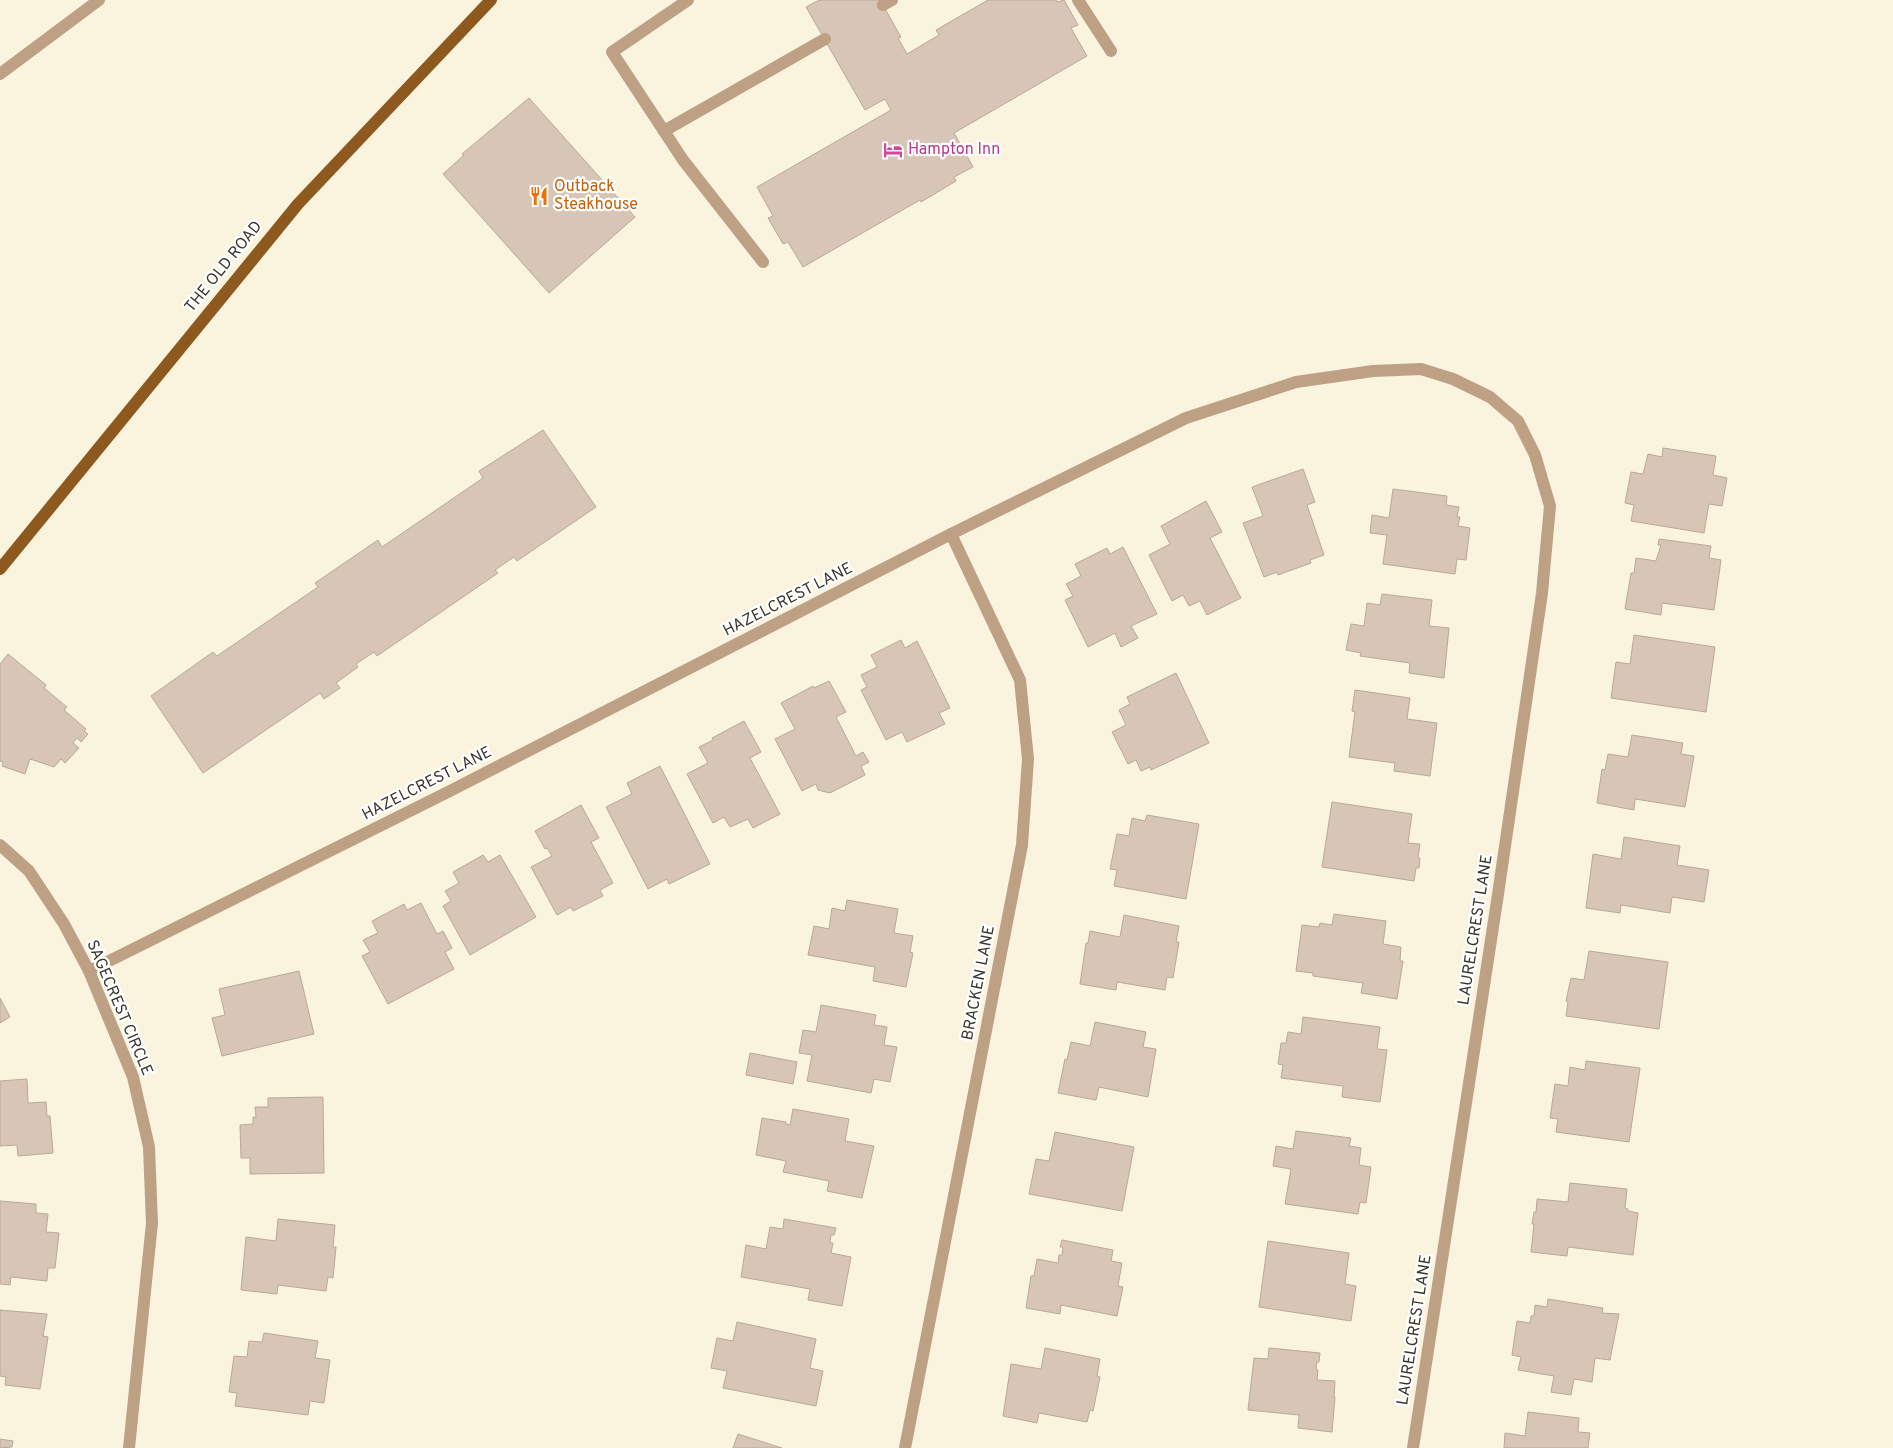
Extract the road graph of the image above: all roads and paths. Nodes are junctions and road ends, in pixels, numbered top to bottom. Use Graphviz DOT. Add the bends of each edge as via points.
graph roads {
  1 [pos="100,0"];
  2 [pos="688,0"];
  3 [pos="1078,0"];
  4 [pos="485,2"];
  5 [pos="824,39"];
  6 [pos="1111,51"];
  7 [pos="0,74"];
  8 [pos="664,131"];
  9 [pos="763,262"];
  10 [pos="1518,421"];
  11 [pos="951,534"];
  12 [pos="0,569"];
  13 [pos="0,844"];
  14 [pos="89,970"];
  15 [pos="129,1448"];
  16 [pos="905,1448"];
  17 [pos="1413,1448"];
  1 -- 7 [label="street"];
  2 -- 8 [label="street" via="612,52"];
  3 -- 6 [label="street"];
  4 -- 12 [label="main road, THE OLD ROAD" via="298,204"];
  5 -- 8 [label="street"];
  8 -- 9 [label="street"];
  10 -- 11 [label="street, HAZELCREST LANE" via="1490,397 1453,379 1421,369 1373,371 1296,382 1186,418"];
  10 -- 17 [label="street, LAURELCREST LANE" via="1535,455 1550,506 1542,593"];
  11 -- 14 [label="street, HAZELCREST LANE" via="446,793"];
  11 -- 16 [label="street, BRACKEN LANE" via="1020,680 1028,759 1022,845"];
  13 -- 14 [label="street, SAGECREST CIRCLE" via="29,871"];
  14 -- 15 [label="street, SAGECREST CIRCLE" via="133,1076 149,1148 152,1223"];
}
